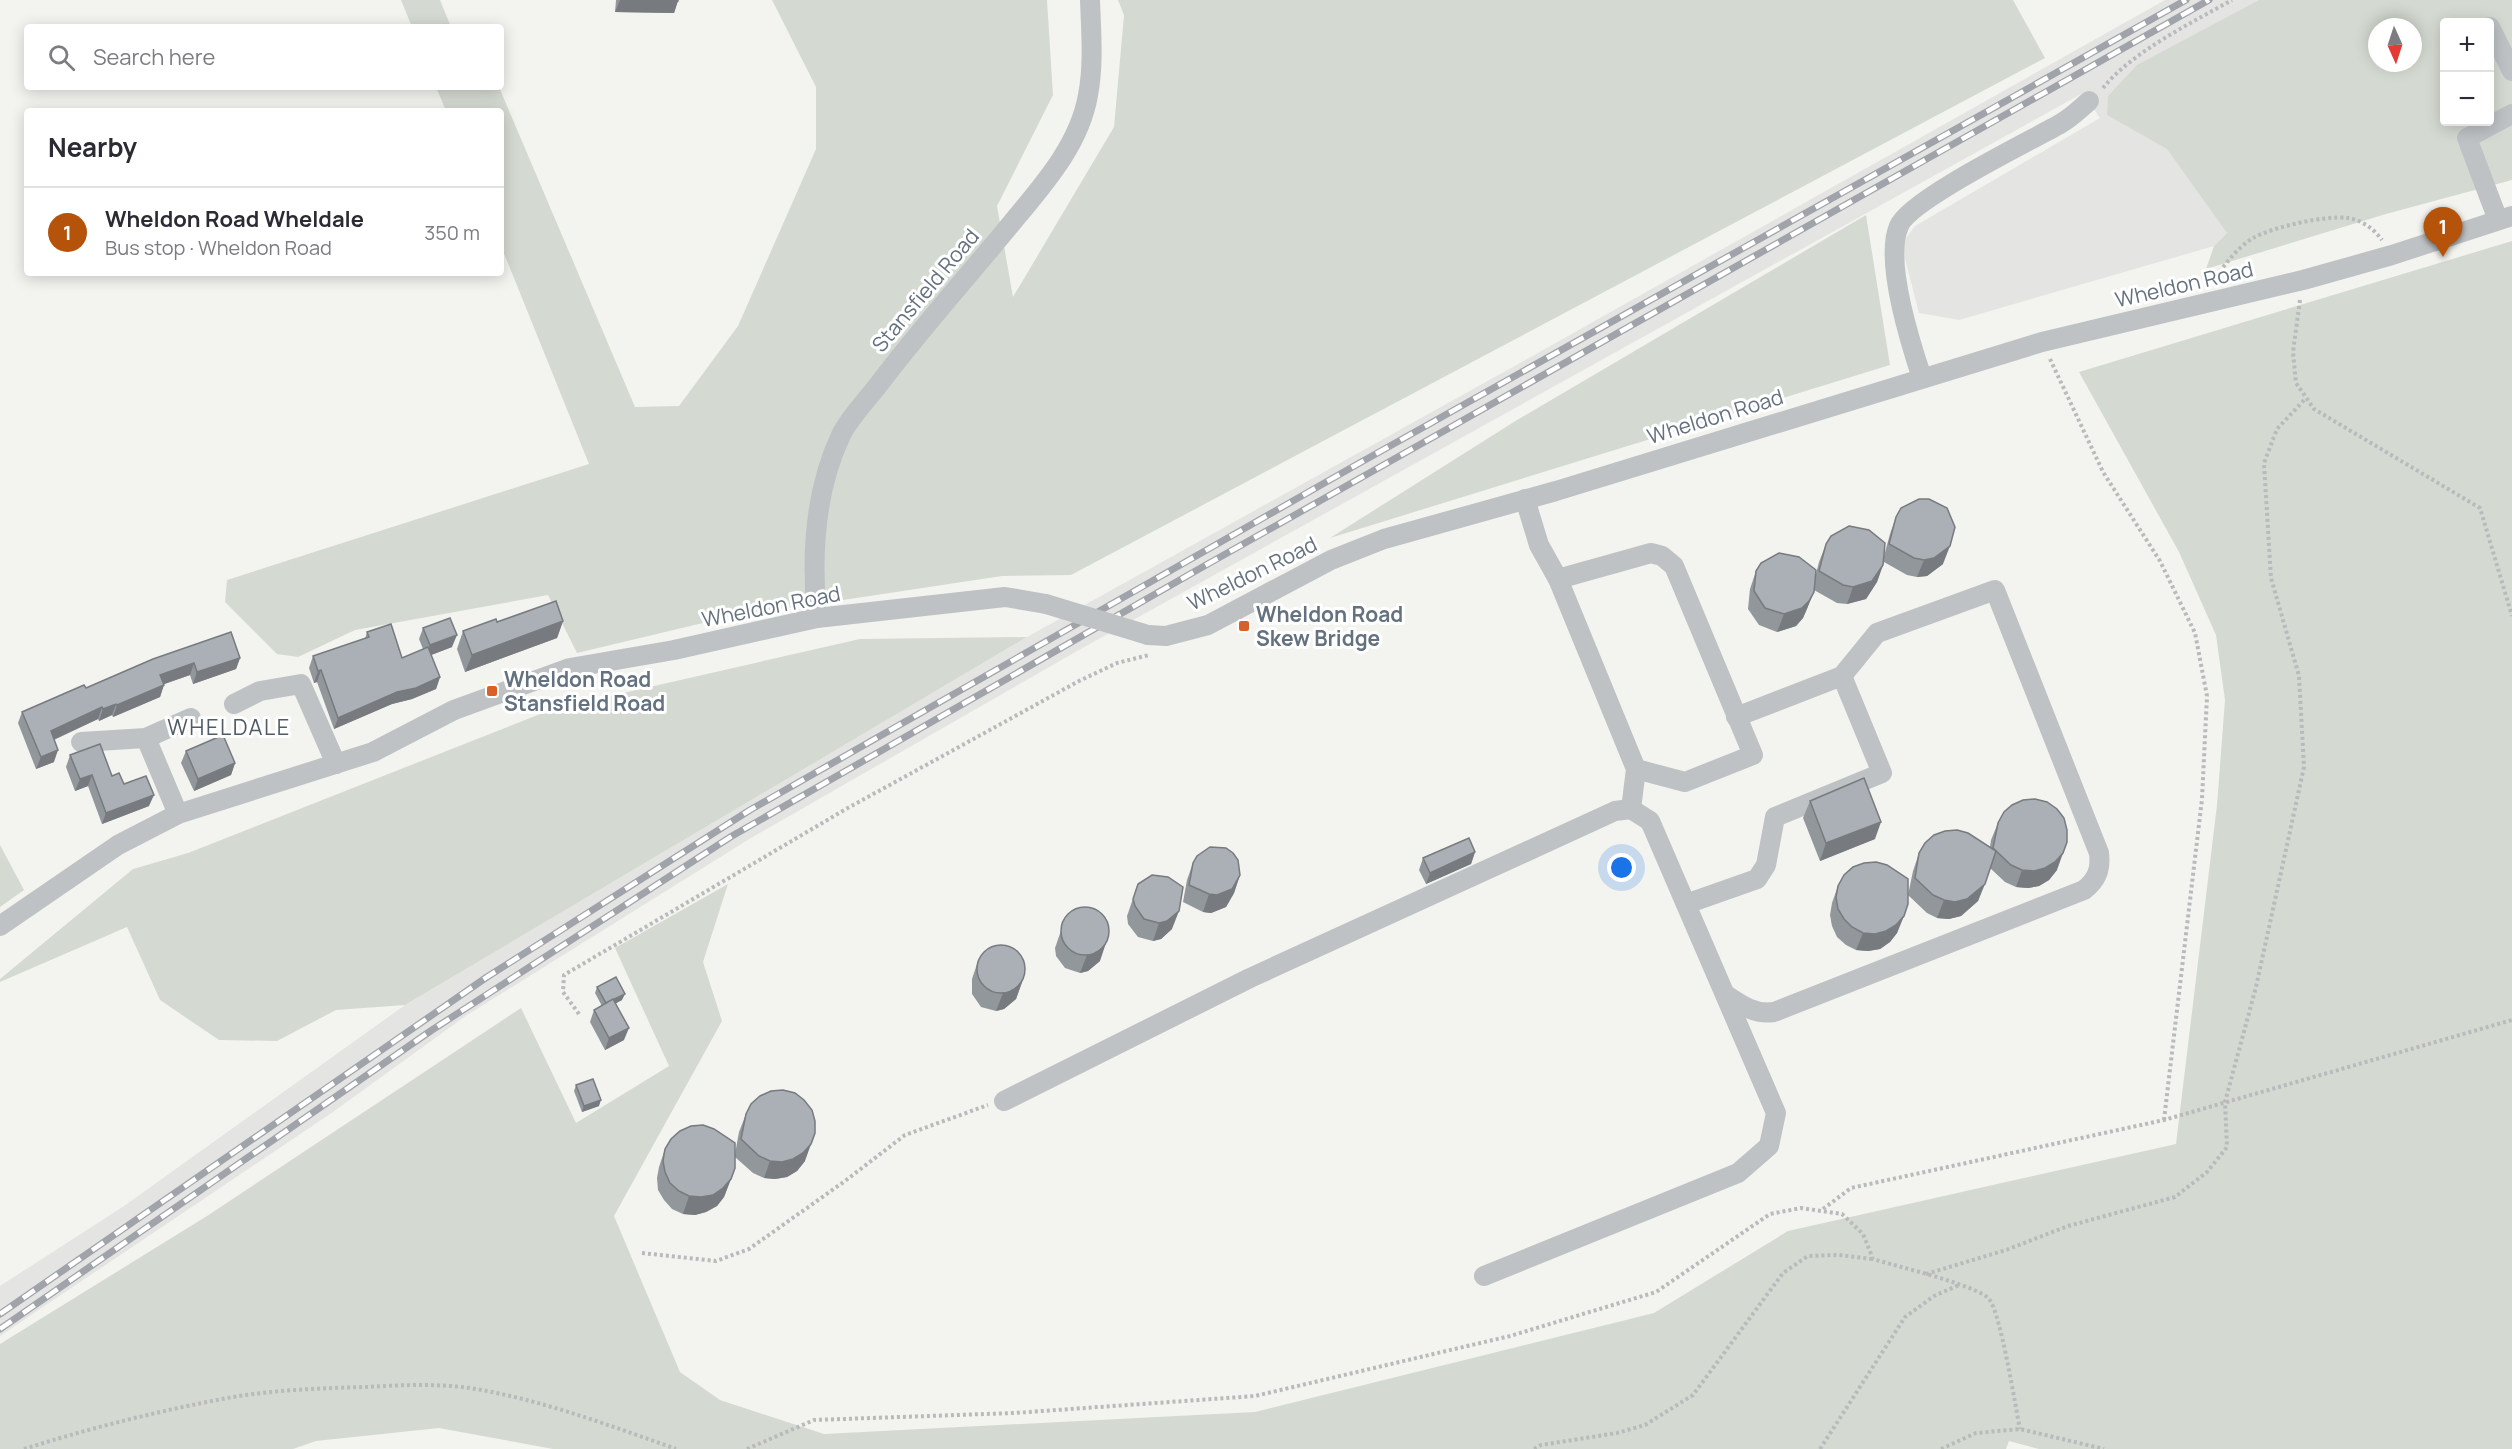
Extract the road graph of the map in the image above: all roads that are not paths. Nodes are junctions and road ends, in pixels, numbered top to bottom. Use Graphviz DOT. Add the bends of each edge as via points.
graph roads {
  1 [pos="1090,0"];
  2 [pos="2494,35"];
  3 [pos="2512,71"];
  4 [pos="2089,101"];
  5 [pos="2512,114"];
  6 [pos="2505,218"];
  7 [pos="1922,378"];
  8 [pos="1525,499"];
  9 [pos="1558,579"];
  10 [pos="817,618"];
  11 [pos="1842,676"];
  12 [pos="234,704"];
  13 [pos="1736,717"];
  14 [pos="191,718"];
  15 [pos="146,738"];
  16 [pos="81,742"];
  17 [pos="336,764"];
  18 [pos="1636,769"];
  19 [pos="1631,809"];
  20 [pos="178,814"];
  21 [pos="1686,904"];
  22 [pos="0,926"];
  23 [pos="1726,995"];
  24 [pos="1004,1101"];
  25 [pos="1484,1276"];
  1 -- 10 [label="street, Stansfield Road" via="1088,96 1072,141 1047,182 891,369 842,434 823,486 815,530 813,575"];
  2 -- 3 [label="street"];
  4 -- 7 [label="street" via="1983,177 1919,203 1899,224 1894,242 1895,263 1909,338"];
  5 -- 6 [label="street" via="2467,138"];
  6 -- 7 [label="street, Wheldon Road" via="2303,280 2042,342"];
  7 -- 8 [label="street, Wheldon Road"];
  8 -- 9 [label="street" via="1539,545"];
  8 -- 10 [label="street, Wheldon Road, bridge" via="1367,545 1208,625 1166,636 1149,635 1046,604 1005,597"];
  9 -- 13 [label="street" via="1651,553 1662,556 1674,566 1683,585"];
  9 -- 18 [label="street"];
  10 -- 17 [label="street, Wheldon Road" via="570,668 454,710 373,752"];
  11 -- 13 [label="street"];
  11 -- 21 [label="street" via="1882,773 1775,817 1766,865 1757,879"];
  11 -- 23 [label="street" via="1877,633 1995,590 2099,853 2099,872 2084,890 1774,1012 1751,1010"];
  12 -- 17 [label="street" via="260,691 301,684"];
  13 -- 18 [label="street" via="1753,755 1685,782"];
  14 -- 15 [label="street"];
  15 -- 16 [label="street"];
  15 -- 20 [label="street"];
  17 -- 20 [label="street, Wheldon Road"];
  18 -- 19 [label="street"];
  19 -- 21 [label="street" via="1650,821"];
  19 -- 24 [label="street" via="1615,811 1250,978"];
  20 -- 22 [label="street, Wheldon Road" via="118,844"];
  21 -- 23 [label="street"];
  23 -- 25 [label="street" via="1776,1113 1769,1146 1738,1173"];
}
